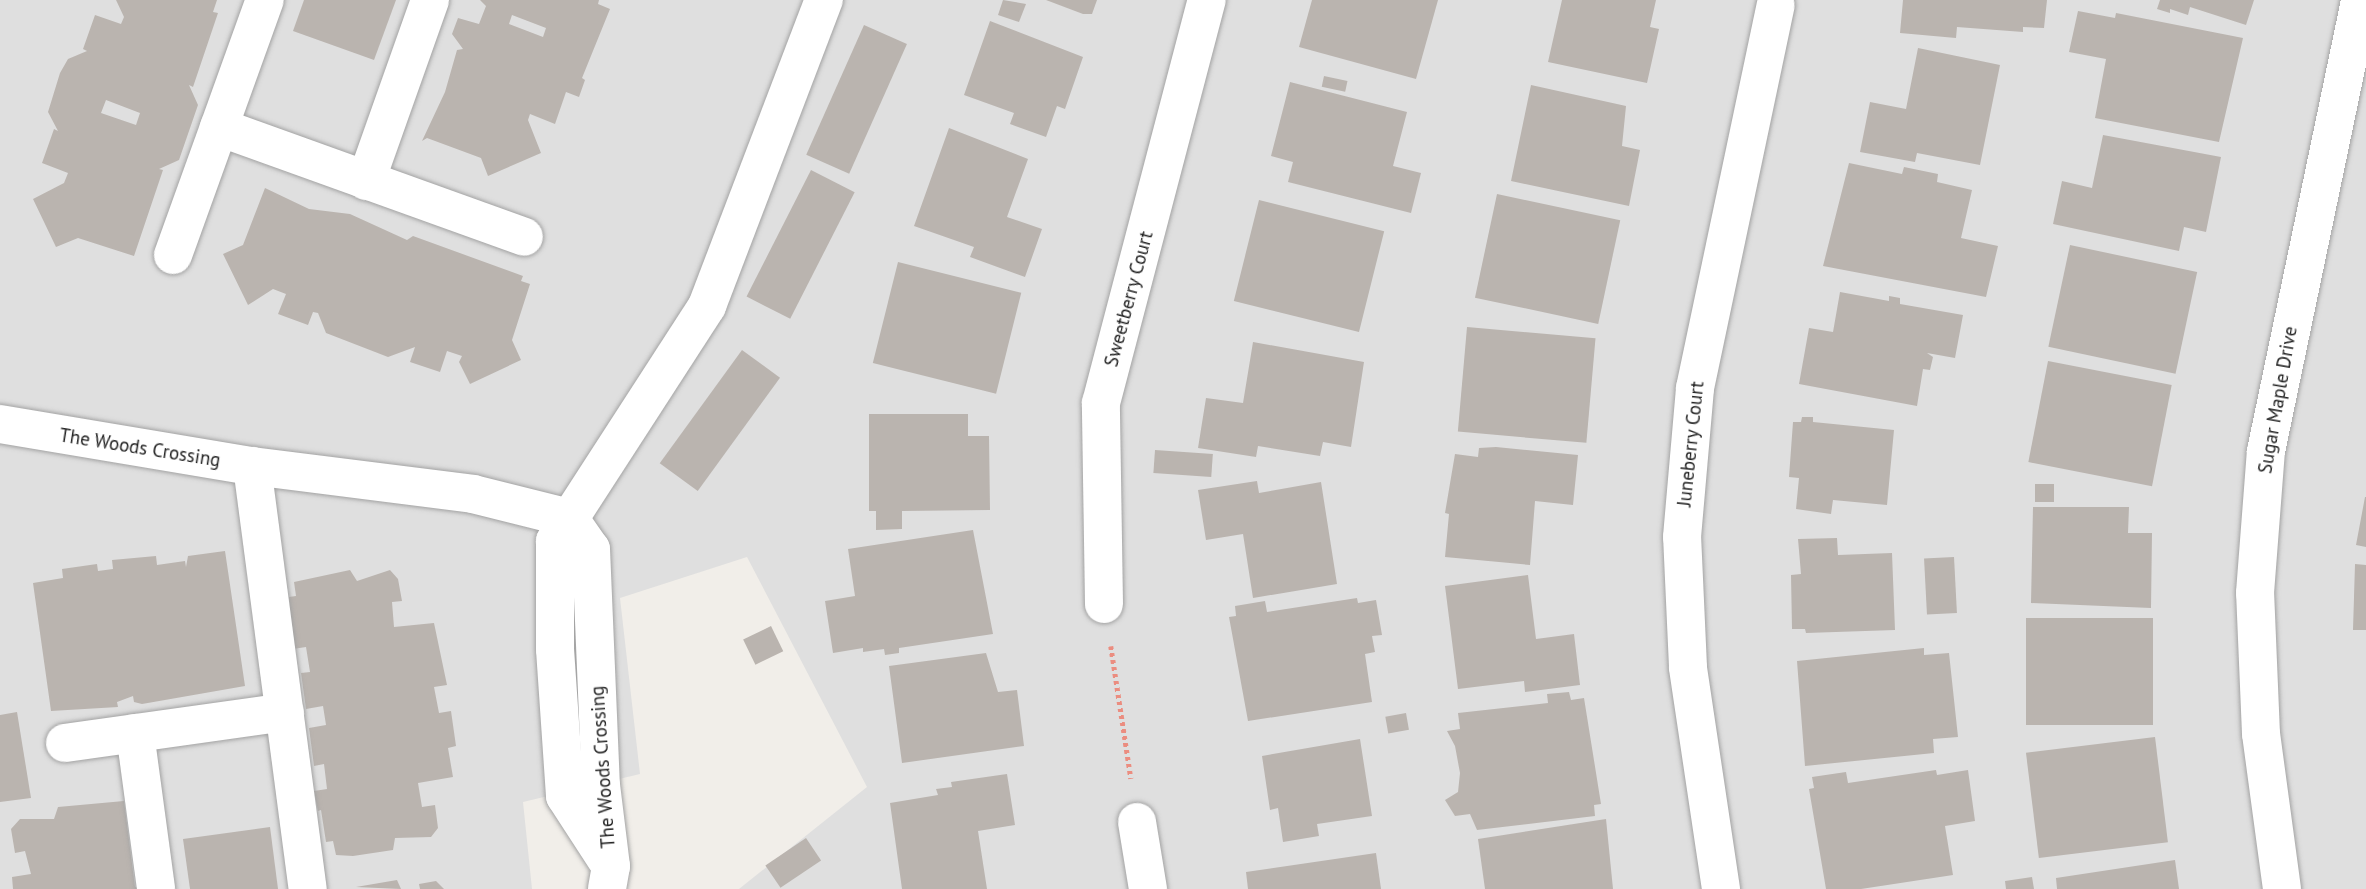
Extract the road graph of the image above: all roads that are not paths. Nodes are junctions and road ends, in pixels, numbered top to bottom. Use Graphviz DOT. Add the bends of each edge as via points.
graph roads {
  1 [pos="265,0"];
  2 [pos="430,0"];
  3 [pos="824,0"];
  4 [pos="1207,0"];
  5 [pos="2360,0"];
  6 [pos="1776,5"];
  7 [pos="219,127"];
  8 [pos="366,181"];
  9 [pos="524,237"];
  10 [pos="173,255"];
  11 [pos="0,424"];
  12 [pos="252,466"];
  13 [pos="569,518"];
  14 [pos="1104,604"];
  15 [pos="597,669"];
  16 [pos="557,673"];
  17 [pos="285,712"];
  18 [pos="135,733"];
  19 [pos="65,743"];
  20 [pos="1137,822"];
  21 [pos="609,878"];
  22 [pos="156,889"];
  23 [pos="308,889"];
  24 [pos="1148,889"];
  25 [pos="1721,889"];
  26 [pos="2282,889"];
  1 -- 7 [label="street"];
  2 -- 8 [label="street"];
  3 -- 13 [label="street" via="706,306"];
  4 -- 14 [label="street, Sweetberry Court" via="1101,404"];
  5 -- 26 [label="street, Sugar Maple Drive" via="2266,451 2255,593 2261,734"];
  6 -- 25 [label="street, Juneberry Court" via="1695,388 1682,537 1688,667"];
  7 -- 8 [label="street"];
  7 -- 10 [label="street"];
  8 -- 9 [label="street"];
  11 -- 12 [label="street, The Woods Crossing"];
  12 -- 13 [label="street, The Woods Crossing" via="473,494"];
  12 -- 17 [label="street"];
  13 -- 15 [label="street, The Woods Crossing" via="591,549"];
  13 -- 16 [label="street, The Woods Crossing" via="555,541"];
  15 -- 16 [label="street"];
  15 -- 21 [label="street, The Woods Crossing"];
  16 -- 21 [label="street, The Woods Crossing" via="565,796"];
  17 -- 18 [label="street"];
  17 -- 23 [label="street"];
  18 -- 19 [label="street"];
  18 -- 22 [label="street"];
  20 -- 24 [label="street"];
}
